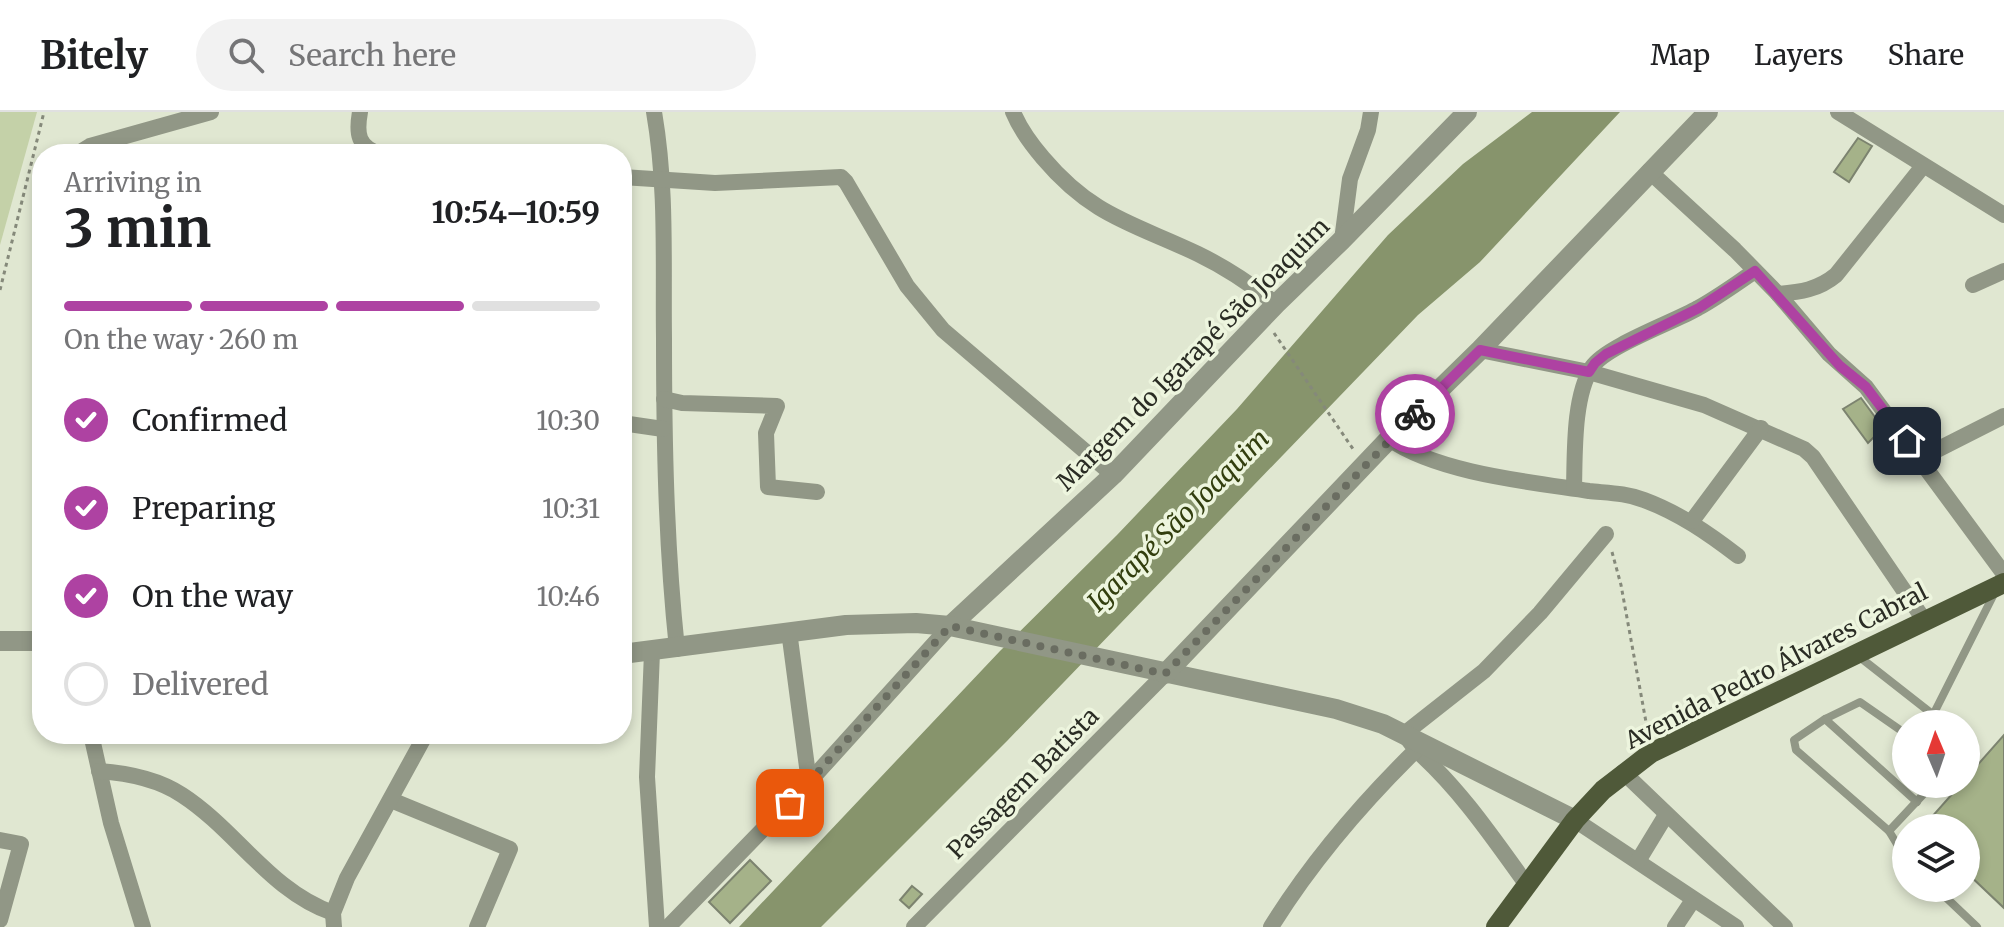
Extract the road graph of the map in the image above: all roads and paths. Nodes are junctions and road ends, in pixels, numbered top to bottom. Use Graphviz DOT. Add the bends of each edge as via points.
graph roads {
  1 [pos="44,112"];
  2 [pos="211,112"];
  3 [pos="360,112"];
  4 [pos="654,112"];
  5 [pos="1013,112"];
  6 [pos="1371,112"];
  7 [pos="1467,112"];
  8 [pos="1708,112"];
  9 [pos="1838,112"];
  10 [pos="36,144"];
  11 [pos="96,144"];
  12 [pos="360,144"];
  13 [pos="32,161"];
  14 [pos="1923,166"];
  15 [pos="1649,171"];
  16 [pos="632,178"];
  17 [pos="664,181"];
  18 [pos="2004,215"];
  19 [pos="1342,240"];
  20 [pos="1755,271"];
  21 [pos="2004,271"];
  22 [pos="1973,285"];
  23 [pos="0,290"];
  24 [pos="1778,294"];
  25 [pos="1276,304"];
  26 [pos="1286,350"];
  27 [pos="1480,350"];
  28 [pos="1589,372"];
  29 [pos="664,399"];
  30 [pos="2004,416"];
  31 [pos="632,424"];
  32 [pos="1761,428"];
  33 [pos="663,429"];
  34 [pos="1389,439"];
  35 [pos="1919,459"];
  36 [pos="1364,465"];
  37 [pos="1113,475"];
  38 [pos="1574,488"];
  39 [pos="817,492"];
  40 [pos="1692,521"];
  41 [pos="1606,534"];
  42 [pos="1738,556"];
  43 [pos="2002,581"];
  44 [pos="1924,620"];
  45 [pos="957,627"];
  46 [pos="789,631"];
  47 [pos="0,641"];
  48 [pos="32,641"];
  49 [pos="677,649"];
  50 [pos="652,652"];
  51 [pos="632,653"];
  52 [pos="1856,654"];
  53 [pos="1165,674"];
  54 [pos="1927,710"];
  55 [pos="1936,710"];
  56 [pos="1825,719"];
  57 [pos="1892,724"];
  58 [pos="1410,742"];
  59 [pos="93,744"];
  60 [pos="421,744"];
  61 [pos="1651,753"];
  62 [pos="99,771"];
  63 [pos="1623,772"];
  64 [pos="809,782"];
  65 [pos="1921,798"];
  66 [pos="391,800"];
  67 [pos="1917,802"];
  68 [pos="1666,815"];
  69 [pos="1575,820"];
  70 [pos="1889,831"];
  71 [pos="1892,836"];
  72 [pos="0,840"];
  73 [pos="1638,861"];
  74 [pos="1527,885"];
  75 [pos="1693,900"];
  76 [pos="1951,902"];
  77 [pos="0,920"];
  78 [pos="334,920"];
  79 [pos="917,926"];
  80 [pos="143,927"];
  81 [pos="477,927"];
  82 [pos="657,927"];
  83 [pos="668,927"];
  84 [pos="1271,927"];
  85 [pos="1496,927"];
  86 [pos="1675,927"];
  87 [pos="1736,927"];
  88 [pos="1785,927"];
  89 [pos="1977,927"];
  1 -- 10 [label="path"];
  2 -- 11 [label="street"];
  3 -- 12 [label="street"];
  4 -- 17 [label="street"];
  5 -- 25 [label="street" via="1030,143 1075,193 1138,229 1227,269"];
  6 -- 19 [label="street" via="1350,179"];
  7 -- 19 [label="street, Margem do Igarapé São Joaquim"];
  8 -- 15 [label="street"];
  9 -- 14 [label="street"];
  13 -- 23 [label="path"];
  14 -- 18 [label="street"];
  14 -- 24 [label="street" via="1836,275 1813,289"];
  15 -- 20 [label="street"];
  15 -- 27 [label="street"];
  16 -- 17 [label="street"];
  17 -- 29 [label="street"];
  17 -- 37 [label="street" via="835,176 846,182 907,286 943,330"];
  19 -- 25 [label="street, Margem do Igarapé São Joaquim"];
  20 -- 24 [label="street"];
  20 -- 28 [label="street" via="1699,308 1606,354"];
  21 -- 22 [label="street"];
  24 -- 35 [label="street" via="1829,354 1866,387"];
  25 -- 37 [label="street, Margem do Igarapé São Joaquim"];
  26 -- 36 [label="path"];
  27 -- 28 [label="street"];
  27 -- 34 [label="street"];
  28 -- 32 [label="street" via="1704,405"];
  28 -- 38 [label="street" via="1578,409"];
  29 -- 33 [label="street"];
  29 -- 39 [label="street" via="777,406 766,433 768,487"];
  30 -- 35 [label="street"];
  31 -- 33 [label="street"];
  32 -- 40 [label="street"];
  32 -- 44 [label="street" via="1813,457"];
  33 -- 49 [label="street"];
  34 -- 36 [label="street"];
  34 -- 38 [label="street" via="1435,462"];
  35 -- 43 [label="street"];
  36 -- 53 [label="street"];
  37 -- 45 [label="street, Margem do Igarapé São Joaquim"];
  38 -- 40 [label="street" via="1643,499"];
  40 -- 42 [label="street"];
  41 -- 58 [label="street" via="1540,613"];
  41 -- 61 [label="path" via="1621,585"];
  43 -- 44 [label="main road, Avenida Pedro Álvares Cabral"];
  43 -- 55 [label="lane"];
  44 -- 52 [label="main road, Avenida Pedro Álvares Cabral"];
  45 -- 46 [label="street" via="873,623"];
  45 -- 53 [label="street"];
  45 -- 64 [label="street"];
  46 -- 49 [label="street"];
  46 -- 64 [label="street"];
  47 -- 48 [label="street"];
  49 -- 50 [label="street"];
  50 -- 51 [label="street"];
  50 -- 82 [label="street" via="647,777"];
  52 -- 54 [label="lane"];
  52 -- 61 [label="main road, Avenida Pedro Álvares Cabral"];
  53 -- 58 [label="street" via="1336,709"];
  53 -- 79 [label="street, Passagem Batista"];
  56 -- 57 [label="lane" via="1860,702"];
  56 -- 67 [label="lane"];
  56 -- 70 [label="lane" via="1794,740 1796,750"];
  58 -- 69 [label="street"];
  58 -- 74 [label="street" via="1474,812"];
  58 -- 84 [label="street" via="1318,857"];
  59 -- 62 [label="street"];
  60 -- 66 [label="street"];
  61 -- 63 [label="main road, Avenida Pedro Álvares Cabral"];
  62 -- 78 [label="street" via="121,772 179,793 285,887"];
  62 -- 80 [label="street"];
  63 -- 68 [label="street"];
  63 -- 69 [label="main road, Avenida Pedro Álvares Cabral"];
  64 -- 83 [label="street"];
  65 -- 67 [label="lane"];
  66 -- 78 [label="street" via="347,878"];
  66 -- 81 [label="street" via="509,848"];
  67 -- 70 [label="lane"];
  68 -- 73 [label="street"];
  68 -- 88 [label="street"];
  69 -- 73 [label="street"];
  69 -- 74 [label="main road, Avenida Pedro Álvares Cabral"];
  70 -- 71 [label="lane"];
  72 -- 77 [label="street" via="21,844"];
  73 -- 75 [label="street"];
  74 -- 85 [label="main road, Avenida Pedro Álvares Cabral"];
  75 -- 86 [label="street"];
  75 -- 87 [label="street"];
  76 -- 89 [label="lane"];
}
